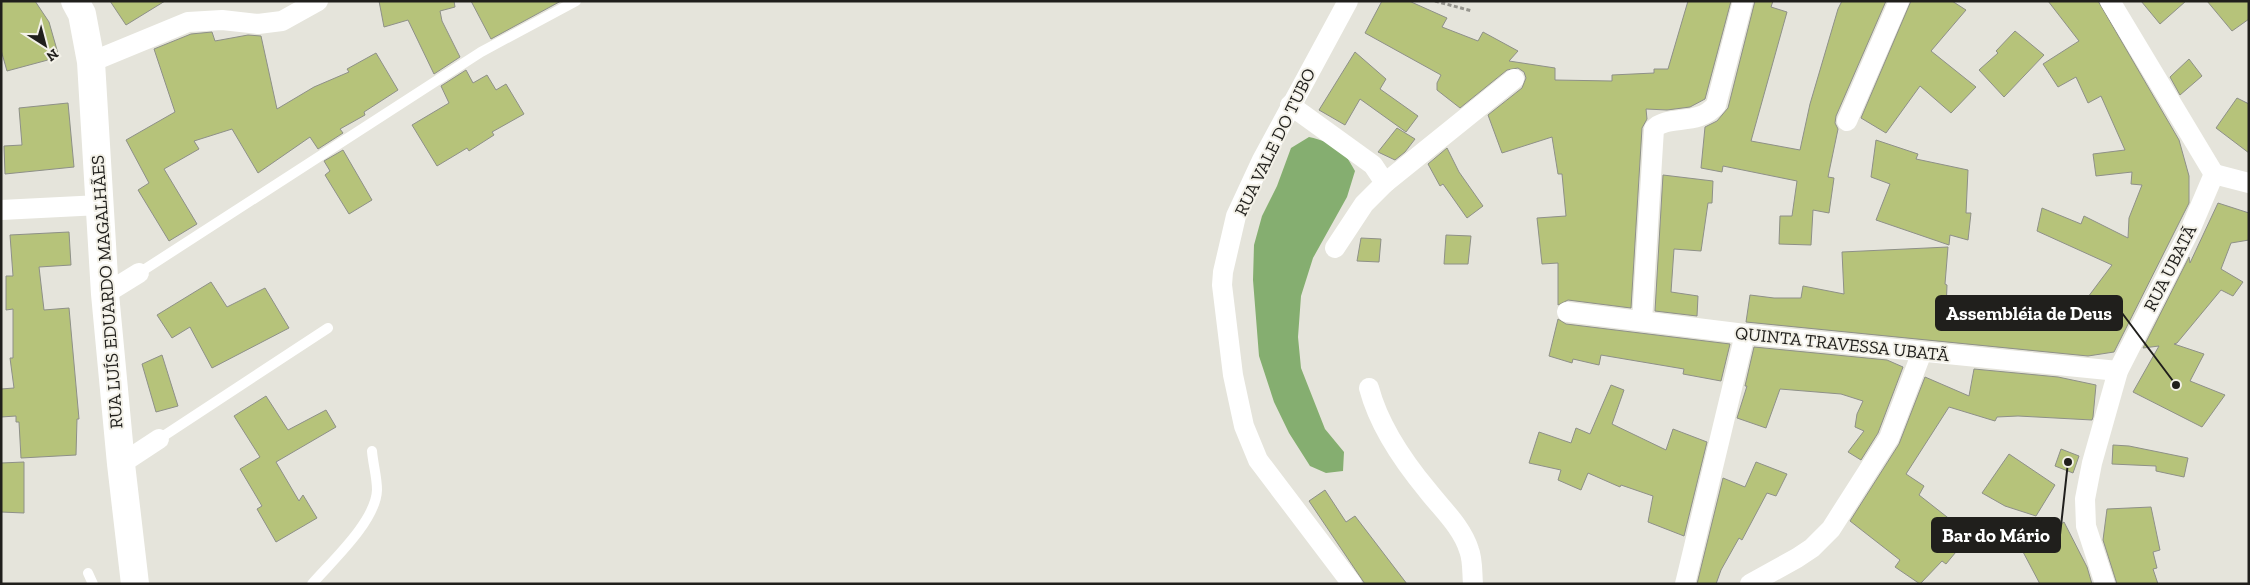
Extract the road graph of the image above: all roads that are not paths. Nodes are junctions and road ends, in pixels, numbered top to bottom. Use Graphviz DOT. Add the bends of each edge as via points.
graph roads {
  1 [pos="75,1"];
  2 [pos="318,1"];
  3 [pos="576,1"];
  4 [pos="1348,1"];
  5 [pos="1742,1"];
  6 [pos="1899,1"];
  7 [pos="2113,2"];
  8 [pos="91,62"];
  9 [pos="1514,79"];
  10 [pos="1290,105"];
  11 [pos="1847,121"];
  12 [pos="2214,174"];
  13 [pos="1385,183"];
  14 [pos="2249,183"];
  15 [pos="100,206"];
  16 [pos="1,210"];
  17 [pos="1335,248"];
  18 [pos="138,272"];
  19 [pos="105,294"];
  20 [pos="1567,312"];
  21 [pos="1642,321"];
  22 [pos="328,328"];
  23 [pos="1745,334"];
  24 [pos="1922,352"];
  25 [pos="2118,370"];
  26 [pos="1370,388"];
  27 [pos="160,439"];
  28 [pos="372,451"];
  29 [pos="121,464"];
  30 [pos="88,573"];
  31 [pos="93,584"];
  32 [pos="135,584"];
  33 [pos="312,584"];
  34 [pos="1352,584"];
  35 [pos="1473,584"];
  36 [pos="1685,584"];
  37 [pos="1750,584"];
  38 [pos="2105,584"];
  1 -- 8 [label="main road, RUA LUÍS EDUARDO MAGALHÃES" via="82,14"];
  2 -- 8 [label="street" via="282,21 258,24 222,20 188,22"];
  3 -- 18 [label="lane" via="481,52"];
  4 -- 10 [label="street, RUA VALE DO TUBO"];
  5 -- 21 [label="street" via="1716,105 1701,117 1661,124 1654,129"];
  6 -- 11 [label="street"];
  7 -- 12 [label="street"];
  8 -- 15 [label="main road, RUA LUÍS EDUARDO MAGALHÃES"];
  9 -- 13 [label="street"];
  10 -- 13 [label="street" via="1373,165"];
  10 -- 34 [label="street, RUA VALE DO TUBO" via="1236,216 1223,272 1233,375 1244,426 1258,460"];
  12 -- 14 [label="street"];
  12 -- 25 [label="street, RUA UBATÃ" via="2191,228"];
  13 -- 17 [label="street" via="1364,204"];
  15 -- 16 [label="street"];
  15 -- 19 [label="main road, RUA LUÍS EDUARDO MAGALHÃES"];
  18 -- 19 [label="street"];
  19 -- 29 [label="main road, RUA LUÍS EDUARDO MAGALHÃES"];
  20 -- 21 [label="street, QUINTA TRAVESSA UBATÃ"];
  21 -- 23 [label="street, QUINTA TRAVESSA UBATÃ"];
  22 -- 27 [label="lane"];
  23 -- 24 [label="street, QUINTA TRAVESSA UBATÃ"];
  23 -- 36 [label="street"];
  24 -- 25 [label="street, QUINTA TRAVESSA UBATÃ"];
  24 -- 37 [label="street" via="1888,438 1831,529 1798,558"];
  25 -- 38 [label="street, RUA UBATÃ" via="2084,500 2086,526"];
  26 -- 35 [label="street" via="1375,410 1389,435 1425,488 1462,533 1470,551"];
  27 -- 29 [label="street"];
  28 -- 33 [label="lane" via="377,489 370,513"];
  29 -- 32 [label="main road, RUA LUÍS EDUARDO MAGALHÃES"];
  30 -- 31 [label="lane"];
}
